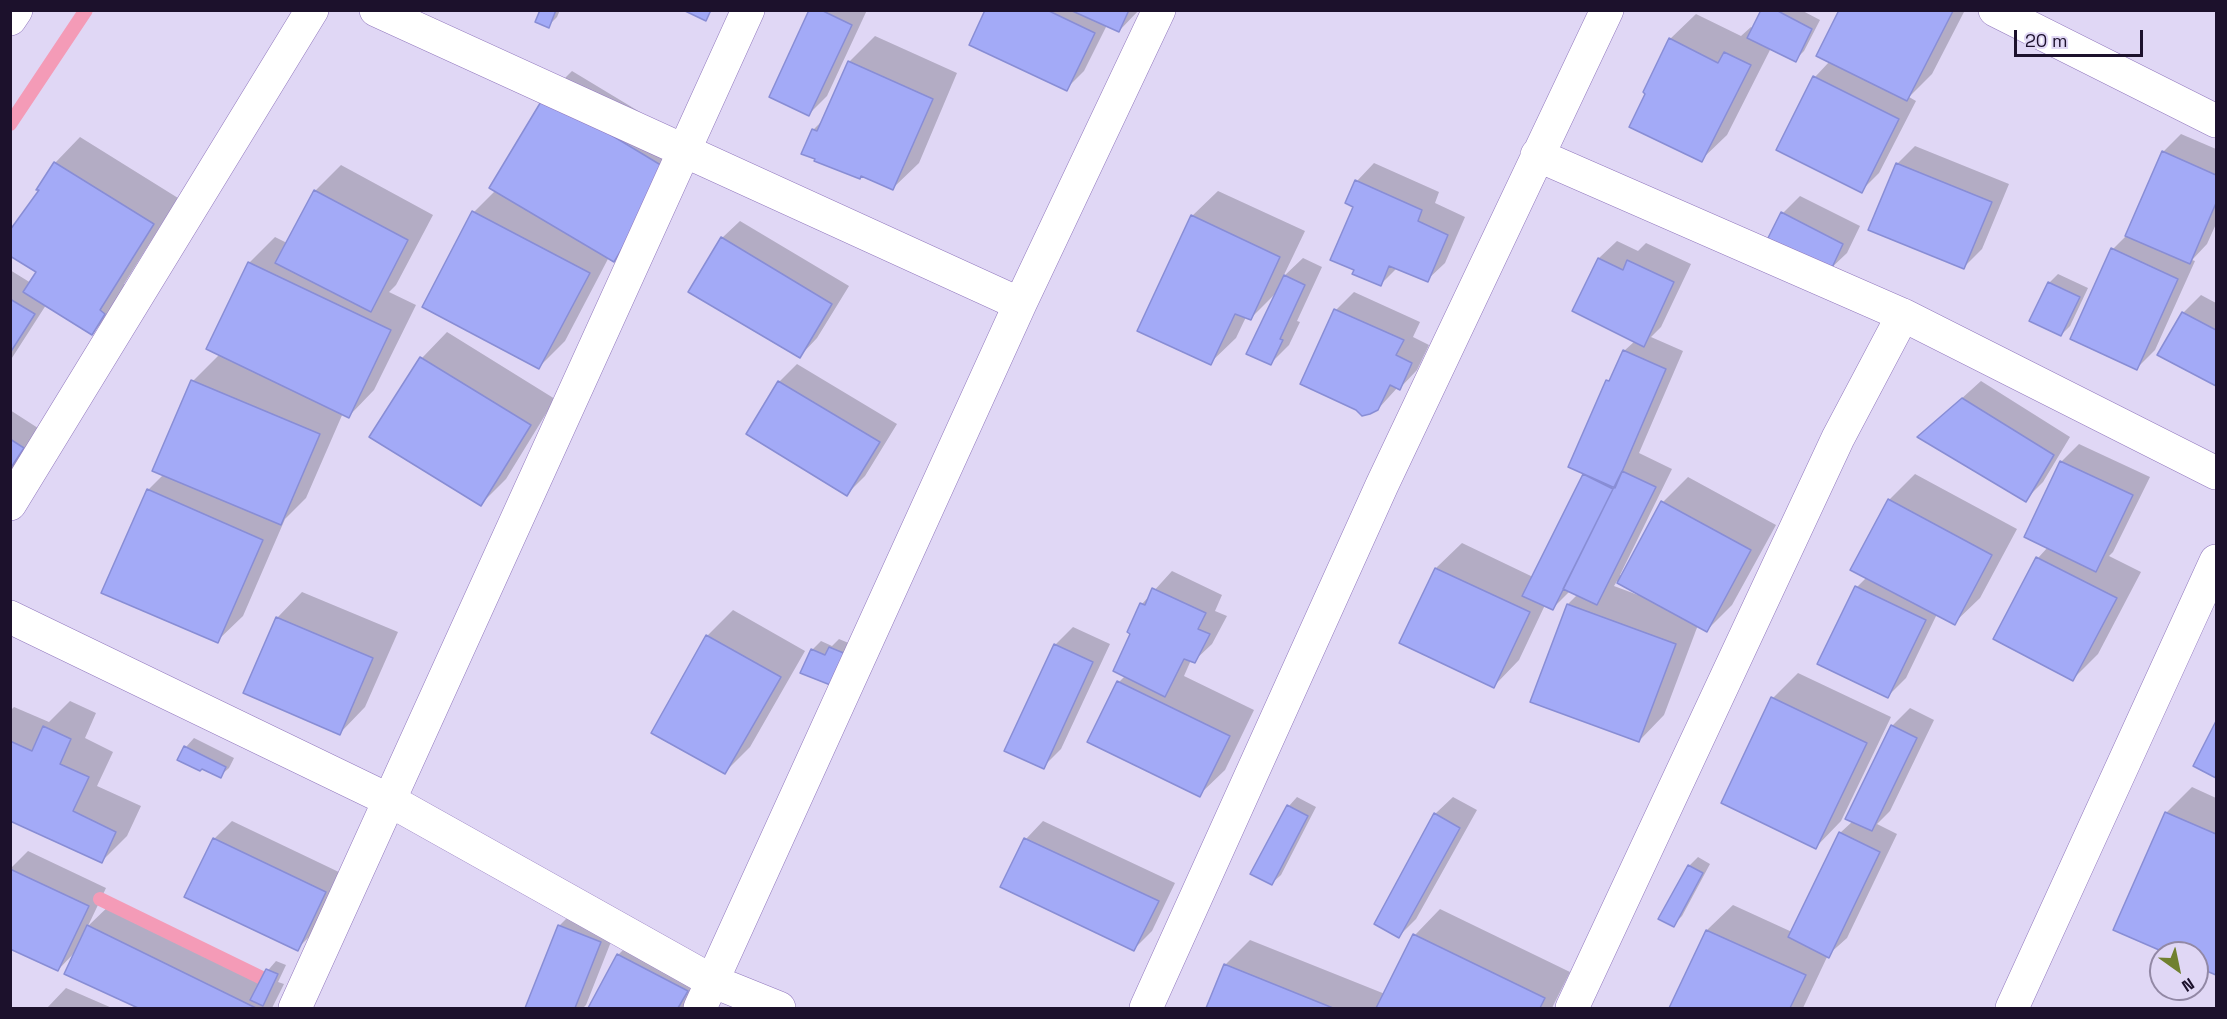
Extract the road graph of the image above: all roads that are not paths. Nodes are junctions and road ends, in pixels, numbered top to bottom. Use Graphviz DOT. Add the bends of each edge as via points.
graph roads {
  1 [pos="16,10"];
  2 [pos="312,10"];
  3 [pos="376,10"];
  4 [pos="748,10"];
  5 [pos="1159,10"];
  6 [pos="1607,10"];
  7 [pos="1995,10"];
  8 [pos="10,19"];
  9 [pos="2217,121"];
  10 [pos="683,151"];
  11 [pos="1537,155"];
  12 [pos="1020,304"];
  13 [pos="1903,315"];
  14 [pos="2217,473"];
  15 [pos="10,504"];
  16 [pos="2217,561"];
  17 [pos="10,617"];
  18 [pos="389,800"];
  19 [pos="706,995"];
  20 [pos="295,1008"];
  21 [pos="779,1008"];
  22 [pos="1146,1008"];
  23 [pos="1572,1008"];
  24 [pos="2012,1008"];
  1 -- 8 [label="street"];
  2 -- 15 [label="street"];
  3 -- 10 [label="street"];
  4 -- 10 [label="street"];
  5 -- 12 [label="street"];
  6 -- 11 [label="street"];
  7 -- 9 [label="street"];
  10 -- 12 [label="street"];
  10 -- 18 [label="street"];
  11 -- 13 [label="street"];
  11 -- 22 [label="street" via="1382,484"];
  12 -- 19 [label="street"];
  13 -- 14 [label="street"];
  13 -- 23 [label="street" via="1838,438"];
  16 -- 24 [label="street"];
  17 -- 18 [label="street"];
  18 -- 19 [label="street"];
  18 -- 20 [label="street"];
  19 -- 21 [label="street"];
}
